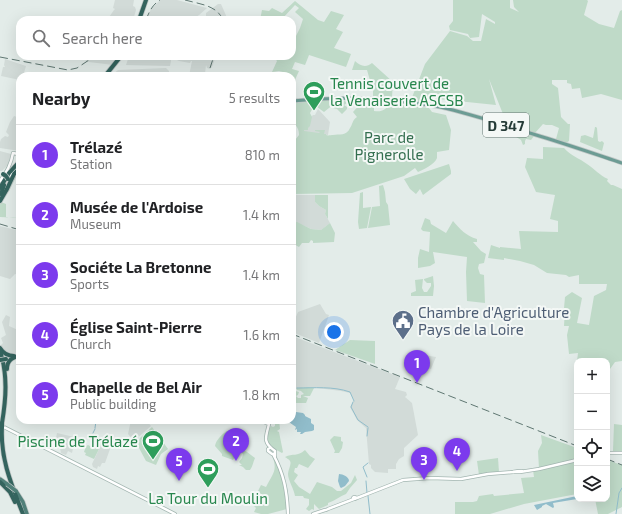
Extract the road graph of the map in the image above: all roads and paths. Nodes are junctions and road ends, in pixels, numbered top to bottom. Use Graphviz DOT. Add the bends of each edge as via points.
graph roads {
  1 [pos="146,0"];
  2 [pos="142,16"];
  3 [pos="118,60"];
  4 [pos="109,72"];
  5 [pos="296,102"];
  6 [pos="16,154"];
  7 [pos="622,163"];
  8 [pos="16,164"];
  9 [pos="16,170"];
  10 [pos="10,171"];
  11 [pos="16,172"];
  12 [pos="2,174"];
  13 [pos="0,181"];
  14 [pos="0,186"];
  15 [pos="6,191"];
  16 [pos="1,195"];
  17 [pos="0,201"];
  18 [pos="0,348"];
  19 [pos="0,351"];
  20 [pos="16,355"];
  21 [pos="16,356"];
  22 [pos="16,356"];
  23 [pos="0,358"];
  24 [pos="0,369"];
  25 [pos="0,372"];
  26 [pos="5,397"];
  27 [pos="265,424"];
  28 [pos="1,425"];
  29 [pos="0,434"];
  30 [pos="0,445"];
  31 [pos="610,453"];
  32 [pos="622,453"];
  33 [pos="574,461"];
  34 [pos="0,480"];
  35 [pos="21,514"];
  36 [pos="28,514"];
  37 [pos="176,514"];
  38 [pos="288,514"];
  39 [pos="314,514"];
  1 -- 2 [label="highway"];
  3 -- 4 [label="highway"];
  5 -- 7 [label="main road, D 347" via="339,98 382,100 441,108 469,114"];
  6 -- 13 [label="main road" via="13,153 10,167"];
  8 -- 10 [label="highway"];
  9 -- 16 [label="main road" via="8,178"];
  10 -- 13 [label="highway"];
  10 -- 14 [label="highway"];
  10 -- 16 [label="highway"];
  11 -- 15 [label="highway"];
  12 -- 15 [label="highway, bridge" via="7,176 9,182"];
  15 -- 17 [label="highway"];
  18 -- 20 [label="highway" via="8,356"];
  19 -- 26 [label="highway" via="6,376"];
  21 -- 23 [label="highway, bridge"];
  22 -- 26 [label="highway" via="7,364"];
  23 -- 24 [label="highway"];
  23 -- 26 [label="highway"];
  25 -- 26 [label="highway" via="4,376"];
  26 -- 28 [label="highway"];
  27 -- 38 [label="main road" via="268,452 274,453 286,488"];
  28 -- 29 [label="highway"];
  28 -- 35 [label="highway" via="1,450"];
  28 -- 37 [label="main road"];
  30 -- 35 [label="highway" via="3,466"];
  31 -- 32 [label="main road"];
  33 -- 39 [label="main road" via="539,469 459,479 400,481"];
  34 -- 35 [label="highway" via="12,495"];
  34 -- 36 [label="highway, bridge" via="16,491"];
}
